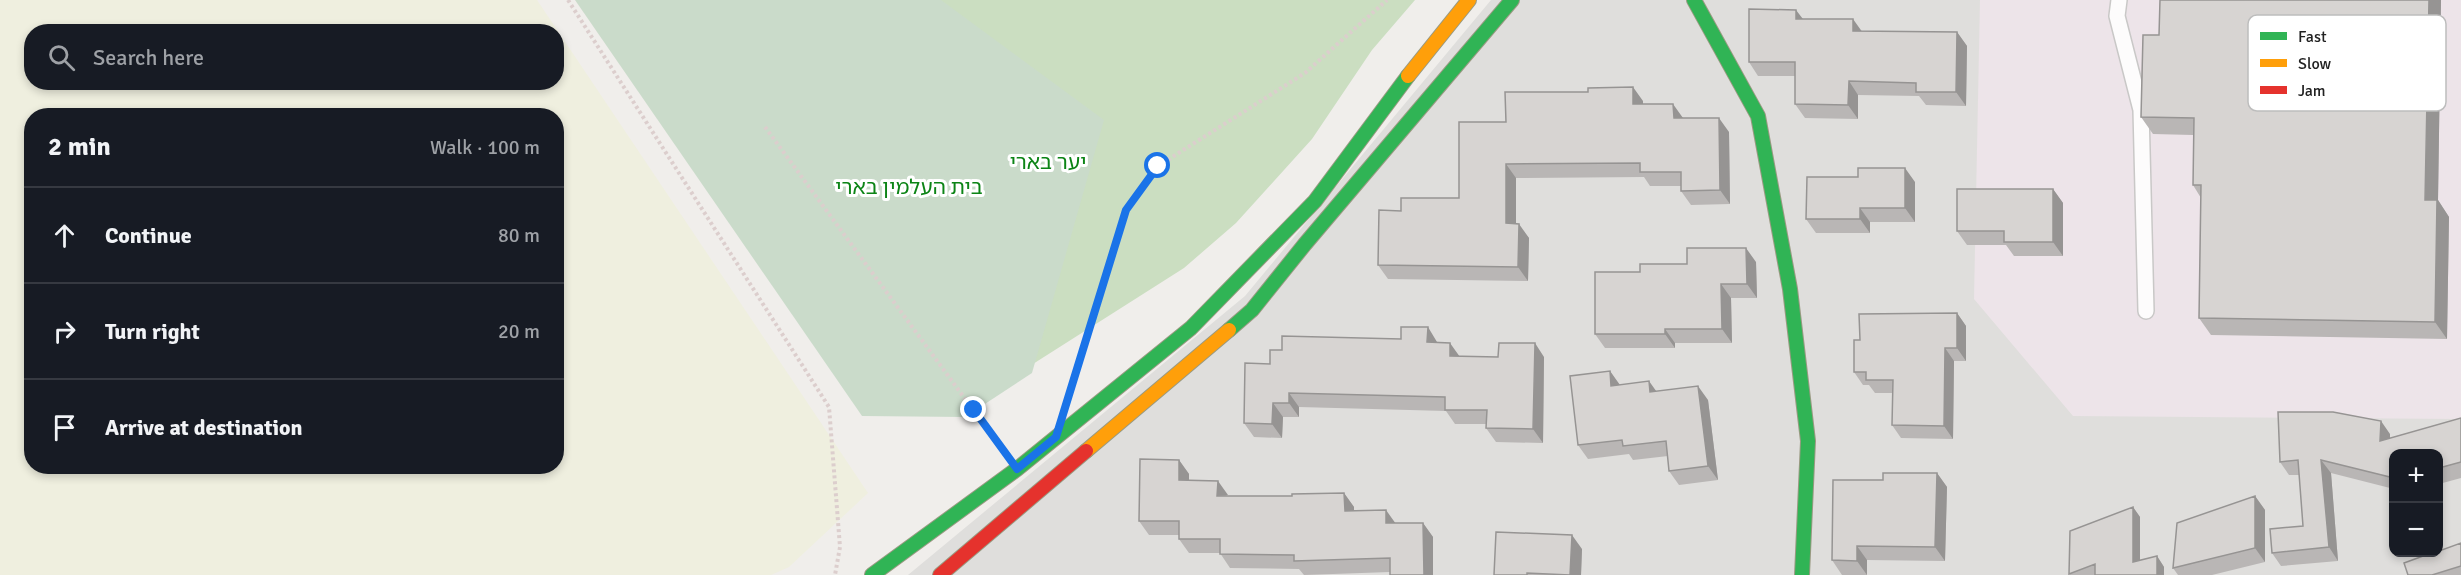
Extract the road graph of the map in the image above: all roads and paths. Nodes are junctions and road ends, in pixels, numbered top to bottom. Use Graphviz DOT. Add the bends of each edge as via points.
graph roads {
  1 [pos="568,0"];
  2 [pos="1387,0"];
  3 [pos="1469,0"];
  4 [pos="1512,0"];
  5 [pos="1694,0"];
  6 [pos="2120,0"];
  7 [pos="765,127"];
  8 [pos="2146,310"];
  9 [pos="1070,392"];
  10 [pos="1017,469"];
  11 [pos="835,575"];
  12 [pos="872,575"];
  13 [pos="940,575"];
  14 [pos="1802,575"];
  1 -- 11 [label="path" via="829,407 840,547"];
  2 -- 9 [label="path" via="1305,73 1158,166 1126,210"];
  3 -- 10 [label="street" via="1433,42 1315,201 1247,273 1191,328"];
  4 -- 13 [label="street" via="1252,310"];
  5 -- 14 [label="street" via="1758,116 1791,289 1809,441"];
  6 -- 8 [label="lane" via="2117,16 2141,110"];
  7 -- 10 [label="path"];
  10 -- 12 [label="street"];
}
